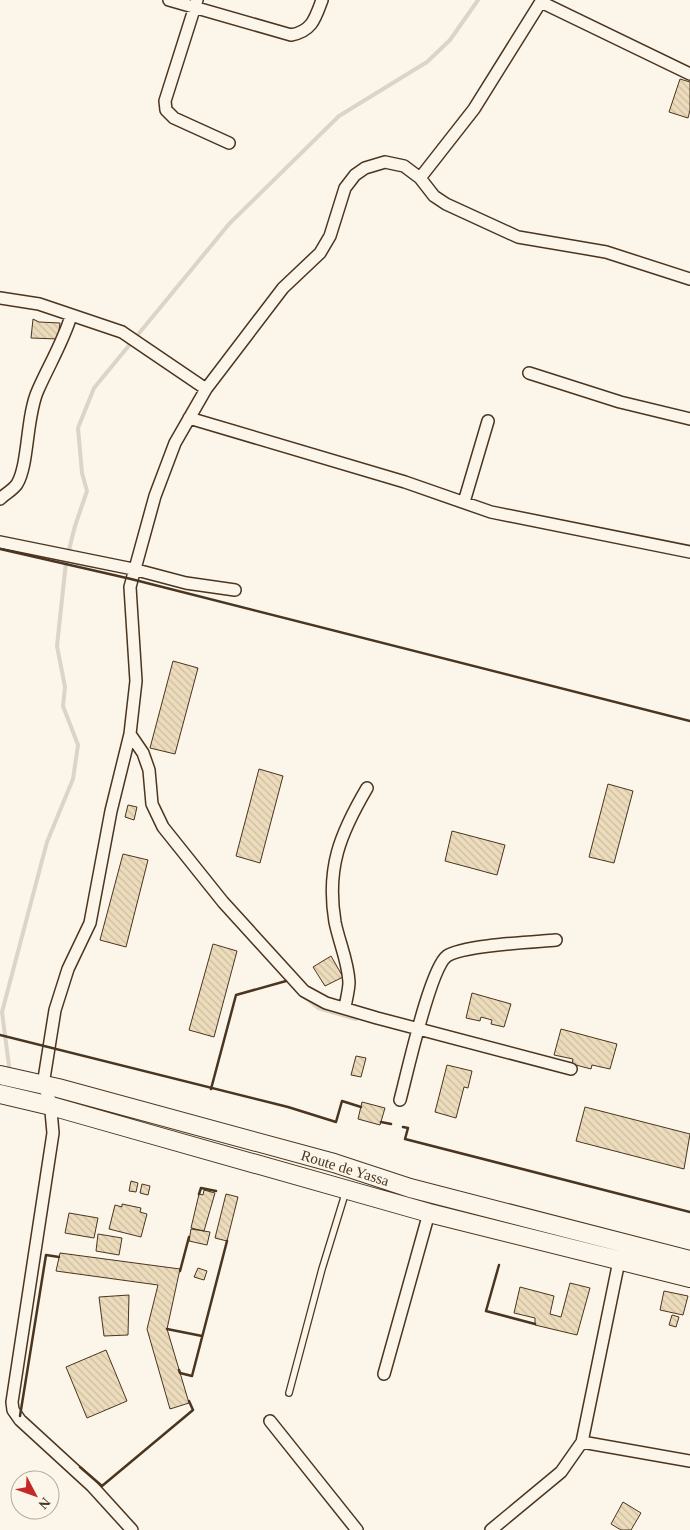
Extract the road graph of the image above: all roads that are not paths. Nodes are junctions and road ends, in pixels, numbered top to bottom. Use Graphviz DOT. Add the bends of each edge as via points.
graph roads {
  1 [pos="169,0"];
  2 [pos="322,0"];
  3 [pos="541,1"];
  4 [pos="196,4"];
  5 [pos="690,74"];
  6 [pos="229,144"];
  7 [pos="420,178"];
  8 [pos="690,279"];
  9 [pos="0,298"];
  10 [pos="71,316"];
  11 [pos="530,373"];
  12 [pos="206,389"];
  13 [pos="690,406"];
  14 [pos="189,418"];
  15 [pos="688,419"];
  16 [pos="488,421"];
  17 [pos="0,499"];
  18 [pos="464,502"];
  19 [pos="0,542"];
  20 [pos="690,552"];
  21 [pos="133,569"];
  22 [pos="235,590"];
  23 [pos="130,734"];
  24 [pos="367,788"];
  25 [pos="556,940"];
  26 [pos="344,1008"];
  27 [pos="419,1028"];
  28 [pos="571,1069"];
  29 [pos="0,1075"];
  30 [pos="43,1085"];
  31 [pos="0,1094"];
  32 [pos="400,1100"];
  33 [pos="51,1106"];
  34 [pos="378,1178"];
  35 [pos="346,1190"];
  36 [pos="371,1198"];
  37 [pos="429,1213"];
  38 [pos="690,1260"];
  39 [pos="620,1261"];
  40 [pos="690,1278"];
  41 [pos="384,1374"];
  42 [pos="289,1393"];
  43 [pos="270,1421"];
  44 [pos="582,1442"];
  45 [pos="690,1462"];
  46 [pos="132,1530"];
  47 [pos="357,1530"];
  48 [pos="491,1530"];
  1 -- 4 [label="street"];
  2 -- 4 [label="street" via="304,33 291,35"];
  3 -- 5 [label="street"];
  3 -- 7 [label="street" via="474,109"];
  4 -- 6 [label="street" via="165,101 166,110 174,118"];
  7 -- 8 [label="street" via="426,188 446,204 518,237 606,252"];
  7 -- 12 [label="street" via="404,166 385,162 355,175 345,188 330,236 320,253 283,288"];
  9 -- 10 [label="street" via="39,304"];
  10 -- 12 [label="street" via="122,332"];
  10 -- 17 [label="street" via="64,339 37,391 30,414 21,476 16,486"];
  11 -- 15 [label="street" via="620,402"];
  12 -- 14 [label="street"];
  13 -- 15 [label="street"];
  14 -- 18 [label="street"];
  14 -- 21 [label="street" via="175,443 155,496"];
  16 -- 18 [label="street"];
  18 -- 20 [label="street" via="491,512"];
  19 -- 21 [label="street"];
  21 -- 22 [label="street" via="186,583"];
  21 -- 23 [label="street" via="130,587 136,681"];
  23 -- 26 [label="street" via="143,753 149,770 152,804 163,827 223,902 304,991"];
  23 -- 30 [label="street" via="111,811 90,922 68,969 55,1010"];
  24 -- 26 [label="street" via="348,820 333,866 331,889 335,923 349,983"];
  25 -- 27 [label="street" via="448,955 440,964"];
  26 -- 27 [label="street"];
  27 -- 28 [label="street"];
  27 -- 32 [label="street"];
  29 -- 30 [label="main road, Route de Yassa"];
  30 -- 33 [label="street"];
  30 -- 34 [label="main road, Route de Yassa" via="305,1155"];
  31 -- 33 [label="main road, Route de Yassa"];
  33 -- 35 [label="main road, Route de Yassa"];
  33 -- 46 [label="street" via="53,1132 13,1410 92,1486"];
  34 -- 36 [label="main road"];
  34 -- 38 [label="main road, Route de Yassa"];
  35 -- 36 [label="main road, Route de Yassa"];
  35 -- 42 [label="lane"];
  36 -- 37 [label="main road, Route de Yassa"];
  37 -- 39 [label="main road, Route de Yassa"];
  37 -- 41 [label="street"];
  39 -- 40 [label="main road, Route de Yassa"];
  39 -- 44 [label="street"];
  43 -- 47 [label="street"];
  44 -- 45 [label="street"];
  44 -- 48 [label="street" via="560,1472"];
}
